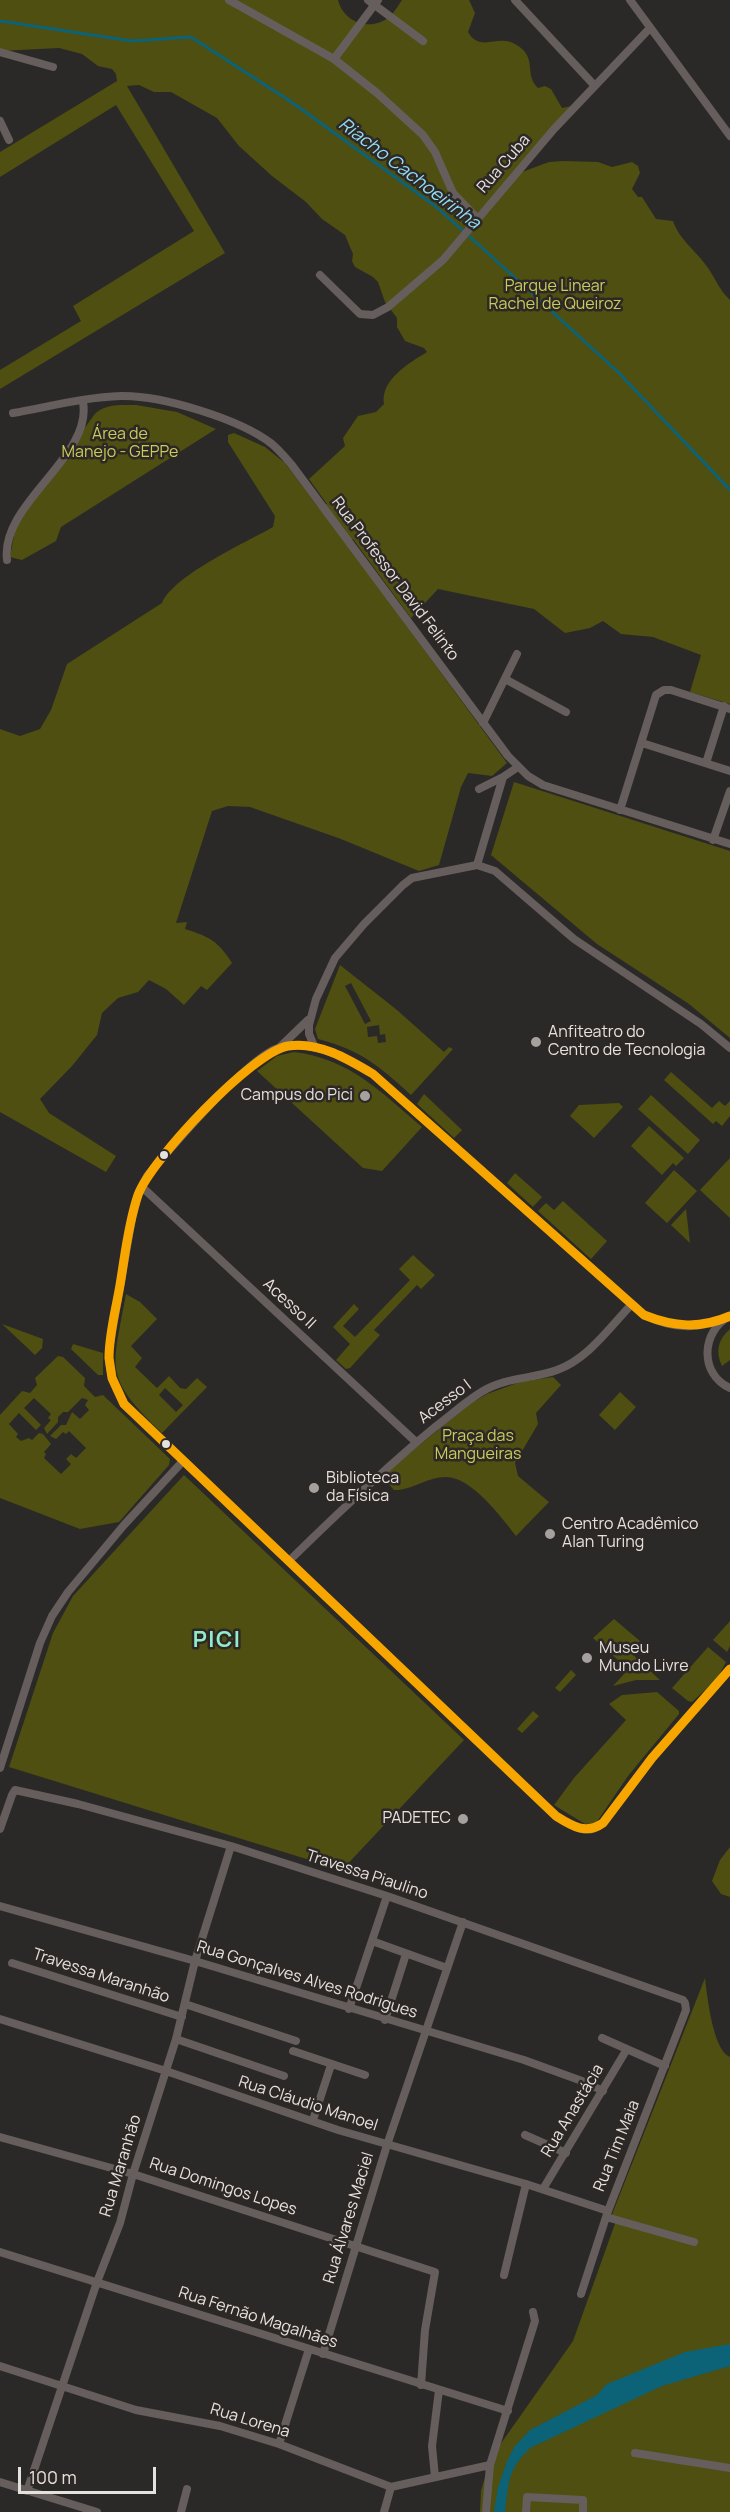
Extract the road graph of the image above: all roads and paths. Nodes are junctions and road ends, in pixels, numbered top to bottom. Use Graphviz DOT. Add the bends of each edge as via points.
graph roads {
  1 [pos="229,0"];
  2 [pos="515,0"];
  3 [pos="630,0"];
  4 [pos="374,2"];
  5 [pos="650,28"];
  6 [pos="423,41"];
  7 [pos="0,52"];
  8 [pos="334,58"];
  9 [pos="53,67"];
  10 [pos="594,85"];
  11 [pos="0,121"];
  12 [pos="729,131"];
  13 [pos="9,141"];
  14 [pos="476,220"];
  15 [pos="320,275"];
  16 [pos="84,402"];
  17 [pos="13,413"];
  18 [pos="7,560"];
  19 [pos="517,654"];
  20 [pos="505,679"];
  21 [pos="727,708"];
  22 [pos="566,712"];
  23 [pos="483,723"];
  24 [pos="642,743"];
  25 [pos="706,763"];
  26 [pos="518,767"];
  27 [pos="730,771"];
  28 [pos="503,777"];
  29 [pos="479,789"];
  30 [pos="730,790"];
  31 [pos="620,810"];
  32 [pos="712,840"];
  33 [pos="730,844"];
  34 [pos="477,865"];
  35 [pos="312,1014"];
  36 [pos="280,1047"];
  37 [pos="315,1048"];
  38 [pos="730,1048"];
  39 [pos="142,1186"];
  40 [pos="632,1304"];
  41 [pos="727,1317"];
  42 [pos="730,1388"];
  43 [pos="416,1442"];
  44 [pos="183,1461"];
  45 [pos="293,1557"];
  46 [pos="730,1669"];
  47 [pos="0,1768"];
  48 [pos="0,1828"];
  49 [pos="231,1846"];
  50 [pos="387,1896"];
  51 [pos="0,1906"];
  52 [pos="463,1922"];
  53 [pos="372,1941"];
  54 [pos="406,1954"];
  55 [pos="195,1961"];
  56 [pos="12,1963"];
  57 [pos="447,1968"];
  58 [pos="185,2004"];
  59 [pos="349,2009"];
  60 [pos="686,2010"];
  61 [pos="182,2017"];
  62 [pos="0,2019"];
  63 [pos="385,2020"];
  64 [pos="426,2032"];
  65 [pos="602,2038"];
  66 [pos="176,2039"];
  67 [pos="296,2041"];
  68 [pos="627,2049"];
  69 [pos="293,2051"];
  70 [pos="331,2065"];
  71 [pos="665,2066"];
  72 [pos="166,2071"];
  73 [pos="365,2075"];
  74 [pos="284,2076"];
  75 [pos="603,2091"];
  76 [pos="313,2120"];
  77 [pos="525,2134"];
  78 [pos="0,2137"];
  79 [pos="387,2145"];
  80 [pos="566,2153"];
  81 [pos="133,2174"];
  82 [pos="526,2184"];
  83 [pos="543,2189"];
  84 [pos="607,2214"];
  85 [pos="694,2242"];
  86 [pos="357,2245"];
  87 [pos="0,2252"];
  88 [pos="504,2275"];
  89 [pos="97,2282"];
  90 [pos="580,2294"];
  91 [pos="534,2317"];
  92 [pos="309,2349"];
  93 [pos="322,2354"];
  94 [pos="0,2366"];
  95 [pos="421,2385"];
  96 [pos="63,2387"];
  97 [pos="440,2390"];
  98 [pos="508,2411"];
  99 [pos="279,2444"];
  100 [pos="635,2453"];
  101 [pos="490,2465"];
  102 [pos="730,2468"];
  103 [pos="435,2477"];
  104 [pos="0,2482"];
  105 [pos="391,2487"];
  106 [pos="187,2488"];
  107 [pos="27,2491"];
  108 [pos="82,2510"];
  109 [pos="97,2512"];
  110 [pos="182,2512"];
  111 [pos="384,2512"];
  112 [pos="486,2512"];
  113 [pos="526,2512"];
  114 [pos="583,2512"];
  1 -- 8 [label="street"];
  2 -- 10 [label="street"];
  3 -- 5 [label="street"];
  4 -- 6 [label="street"];
  4 -- 8 [label="street"];
  5 -- 10 [label="street, Rua Cuba"];
  5 -- 12 [label="street"];
  7 -- 9 [label="street"];
  8 -- 14 [label="street" via="423,135 453,193"];
  10 -- 14 [label="street, Rua Cuba"];
  11 -- 13 [label="street"];
  14 -- 15 [label="street, Rua Cuba" via="443,260 373,315 360,314"];
  16 -- 17 [label="street, Rua Professor David Felinto"];
  16 -- 18 [label="street" via="85,418 77,434 9,524 3,546"];
  16 -- 23 [label="street, Rua Professor David Felinto" via="122,396 158,400 239,426 273,445"];
  19 -- 20 [label="street"];
  20 -- 22 [label="street"];
  20 -- 23 [label="street"];
  21 -- 24 [label="street" via="664,690 656,695"];
  21 -- 25 [label="street"];
  23 -- 26 [label="street, Rua Professor David Felinto"];
  24 -- 25 [label="street"];
  24 -- 31 [label="street"];
  25 -- 27 [label="street"];
  26 -- 28 [label="street"];
  26 -- 31 [label="street, Rua Professor David Felinto" via="543,785"];
  28 -- 29 [label="street"];
  28 -- 34 [label="street"];
  30 -- 32 [label="street"];
  31 -- 32 [label="street, Rua Professor David Felinto"];
  32 -- 33 [label="street, Rua Professor David Felinto"];
  34 -- 35 [label="street" via="426,874 403,885 335,958"];
  34 -- 38 [label="street" via="495,871 574,939 701,1024"];
  35 -- 36 [label="street"];
  35 -- 37 [label="street" via="309,1034"];
  36 -- 37 [label="street"];
  36 -- 39 [label="street" via="243,1073 161,1160"];
  37 -- 40 [label="street" via="349,1059 373,1074"];
  39 -- 43 [label="street, Acesso II"];
  39 -- 44 [label="street" via="132,1218 108,1367 124,1404"];
  40 -- 41 [label="street" via="644,1315 666,1325 710,1324"];
  40 -- 43 [label="street, Acesso I" via="583,1356 560,1370 502,1382 483,1391"];
  41 -- 42 [label="street" via="713,1330 707,1355 716,1379"];
  43 -- 45 [label="street, Acesso I"];
  44 -- 46 [label="street" via="556,1815 581,1829 603,1823 652,1758"];
  44 -- 47 [label="street" via="107,1544 52,1616"];
  48 -- 49 [label="street, Travessa Piaulino" via="13,1792 19,1790"];
  49 -- 50 [label="street, Travessa Piaulino"];
  49 -- 55 [label="street, Rua Maranhão"];
  50 -- 52 [label="street, Travessa Piaulino"];
  50 -- 53 [label="street"];
  51 -- 55 [label="street, Rua Gonçalves Alves Rodrigues"];
  52 -- 57 [label="street, Rua Álvares Maciel"];
  52 -- 60 [label="street, Travessa Piaulino" via="683,2000"];
  53 -- 54 [label="street"];
  53 -- 59 [label="street"];
  54 -- 57 [label="street"];
  54 -- 63 [label="street"];
  55 -- 58 [label="street, Rua Maranhão"];
  55 -- 59 [label="street, Rua Gonçalves Alves Rodrigues"];
  56 -- 61 [label="street, Travessa Maranhão"];
  57 -- 64 [label="street, Rua Álvares Maciel"];
  58 -- 61 [label="street, Rua Maranhão"];
  58 -- 67 [label="street, Travessa Maranhão"];
  59 -- 63 [label="street, Rua Gonçalves Alves Rodrigues"];
  60 -- 71 [label="street, Rua Tim Maia"];
  61 -- 66 [label="street, Rua Maranhão"];
  62 -- 72 [label="street, Rua Cláudio Manoel"];
  63 -- 64 [label="street, Rua Gonçalves Alves Rodrigues"];
  64 -- 75 [label="street, Rua Gonçalves Alves Rodrigues" via="533,2063"];
  64 -- 79 [label="street, Rua Álvares Maciel"];
  65 -- 68 [label="street"];
  66 -- 72 [label="street, Rua Maranhão"];
  66 -- 74 [label="street"];
  68 -- 71 [label="street"];
  68 -- 75 [label="street, Rua Anastácia"];
  69 -- 70 [label="street"];
  70 -- 73 [label="street"];
  70 -- 76 [label="street"];
  71 -- 84 [label="street, Rua Tim Maia"];
  72 -- 76 [label="street, Rua Cláudio Manoel"];
  72 -- 81 [label="street, Rua Maranhão"];
  75 -- 80 [label="street, Rua Anastácia"];
  76 -- 79 [label="street, Rua Cláudio Manoel"];
  77 -- 80 [label="street"];
  78 -- 81 [label="street, Rua Domingos Lopes"];
  79 -- 82 [label="street, Rua Cláudio Manoel"];
  79 -- 86 [label="street, Rua Álvares Maciel"];
  80 -- 83 [label="street, Rua Anastácia"];
  81 -- 86 [label="street, Rua Domingos Lopes"];
  81 -- 89 [label="street, Rua Maranhão" via="120,2223"];
  82 -- 83 [label="street, Rua Cláudio Manoel"];
  82 -- 88 [label="street"];
  83 -- 84 [label="street, Rua Cláudio Manoel"];
  84 -- 85 [label="street, Rua Cláudio Manoel"];
  84 -- 90 [label="street, Rua Tim Maia"];
  86 -- 93 [label="street, Rua Álvares Maciel"];
  86 -- 95 [label="street, Rua Domingos Lopes" via="435,2272 424,2330"];
  87 -- 89 [label="street, Rua Fernão Magalhães"];
  89 -- 92 [label="street, Rua Fernão Magalhães"];
  89 -- 96 [label="street, Rua Maranhão"];
  91 -- 98 [label="street"];
  92 -- 93 [label="street, Rua Fernão Magalhães"];
  92 -- 99 [label="street"];
  93 -- 95 [label="street, Rua Fernão Magalhães"];
  94 -- 96 [label="street, Rua Lorena"];
  95 -- 97 [label="street, Rua Fernão Magalhães"];
  96 -- 99 [label="street, Rua Lorena" via="136,2410 220,2426"];
  96 -- 107 [label="street, Rua Maranhão"];
  97 -- 98 [label="street, Rua Fernão Magalhães"];
  97 -- 103 [label="street" via="432,2446"];
  98 -- 101 [label="street"];
  99 -- 105 [label="street, Rua Lorena"];
  100 -- 102 [label="street"];
  101 -- 103 [label="street"];
  101 -- 112 [label="street"];
  103 -- 105 [label="street"];
  104 -- 107 [label="street"];
  105 -- 111 [label="street"];
  106 -- 110 [label="street"];
  107 -- 108 [label="street"];
  108 -- 109 [label="street"];
  113 -- 114 [label="street" via="527,2497 583,2500"];
}
